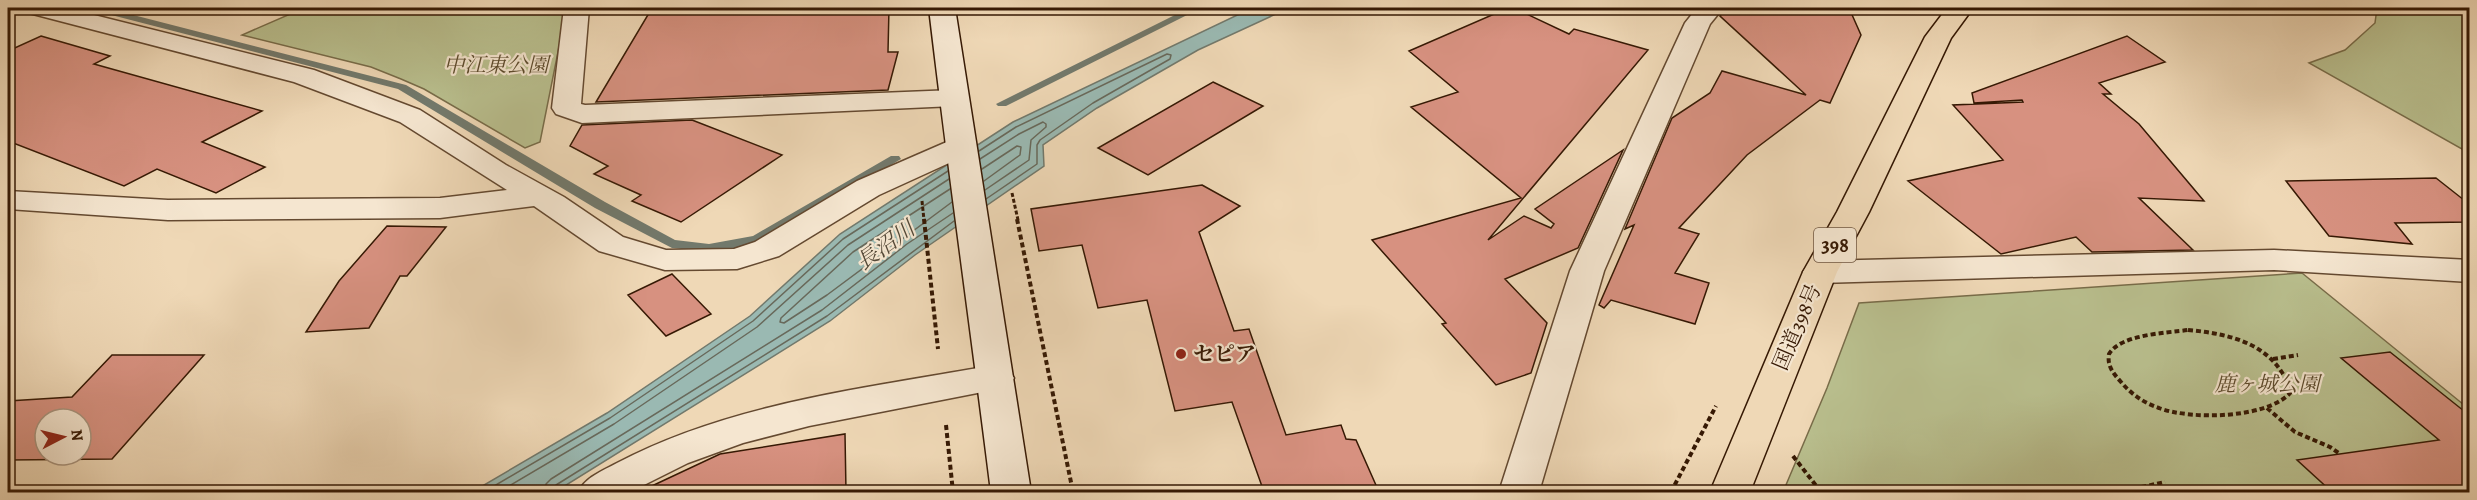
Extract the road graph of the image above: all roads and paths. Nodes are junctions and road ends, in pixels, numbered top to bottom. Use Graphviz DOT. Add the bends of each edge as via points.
graph roads {
  1 [pos="38,8"];
  2 [pos="576,8"];
  3 [pos="942,8"];
  4 [pos="1710,8"];
  5 [pos="1959,8"];
  6 [pos="954,98"];
  7 [pos="960,147"];
  8 [pos="539,196"];
  9 [pos="922,196"];
  10 [pos="8,200"];
  11 [pos="1015,205"];
  12 [pos="928,255"];
  13 [pos="2469,271"];
  14 [pos="1820,272"];
  15 [pos="2298,355"];
  16 [pos="2271,359"];
  17 [pos="995,378"];
  18 [pos="2266,407"];
  19 [pos="2340,454"];
  20 [pos="2165,482"];
  21 [pos="598,492"];
  22 [pos="1011,492"];
  23 [pos="1073,492"];
  24 [pos="1519,492"];
  25 [pos="1730,492"];
  26 [pos="2118,492"];
  1 -- 8 [label="street" via="304,76 410,116"];
  2 -- 6 [label="street" via="566,108 582,114"];
  3 -- 6 [label="street"];
  4 -- 24 [label="street" via="1698,23 1587,271"];
  5 -- 14 [label="highway, 国道398号 / 398" via="1938,37"];
  6 -- 7 [label="street"];
  7 -- 8 [label="street" via="868,188 767,249 737,259 665,260 611,244"];
  7 -- 17 [label="street"];
  8 -- 10 [label="street" via="440,208 168,210"];
  9 -- 12 [label="path"];
  11 -- 23 [label="path"];
  13 -- 14 [label="street" via="2274,260"];
  14 -- 25 [label="highway, 国道398号 / 398"];
  15 -- 16 [label="path"];
  16 -- 18 [label="path" via="2282,368 2291,392 2285,401"];
  16 -- 18 [label="path" via="2228,335 2188,330 2121,342 2108,359 2111,370 2136,396 2177,414 2216,416"];
  17 -- 21 [label="street" via="796,416 699,442"];
  17 -- 22 [label="street"];
  18 -- 19 [label="path" via="2295,432"];
  20 -- 26 [label="path"];
}
